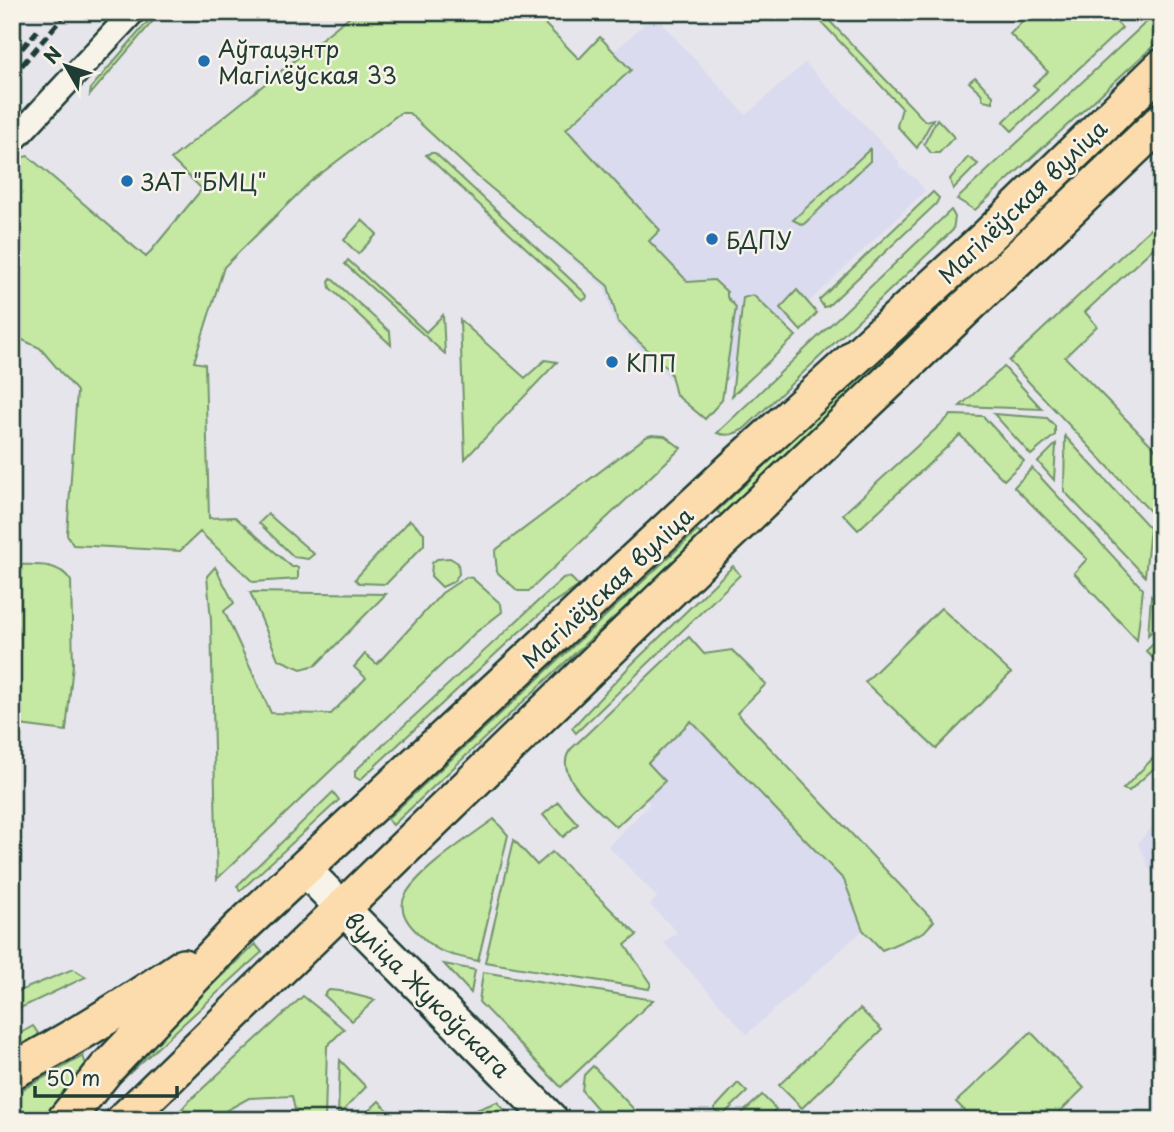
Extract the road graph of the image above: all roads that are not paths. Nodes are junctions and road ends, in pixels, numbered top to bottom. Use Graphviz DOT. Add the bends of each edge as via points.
graph roads {
  1 [pos="133,12"];
  2 [pos="1162,66"];
  3 [pos="1162,121"];
  4 [pos="12,142"];
  5 [pos="304,869"];
  6 [pos="342,908"];
  7 [pos="238,930"];
  8 [pos="12,1071"];
  9 [pos="133,1110"];
  10 [pos="65,1120"];
  11 [pos="89,1120"];
  12 [pos="552,1120"];
  1 -- 4 [label="street"];
  2 -- 5 [label="main road, Магілёўская вуліца" via="986,238"];
  3 -- 6 [label="main road, Магілёўская вуліца"];
  5 -- 6 [label="main road, вуліца Жукоўскага"];
  5 -- 7 [label="main road, Магілёўская вуліца"];
  6 -- 9 [label="main road, Магілёўская вуліца"];
  6 -- 12 [label="main road, вуліца Жукоўскага"];
  7 -- 8 [label="main road" via="128,1005"];
  7 -- 10 [label="main road, Магілёўская вуліца" via="106,1069"];
  9 -- 11 [label="main road"];
}
